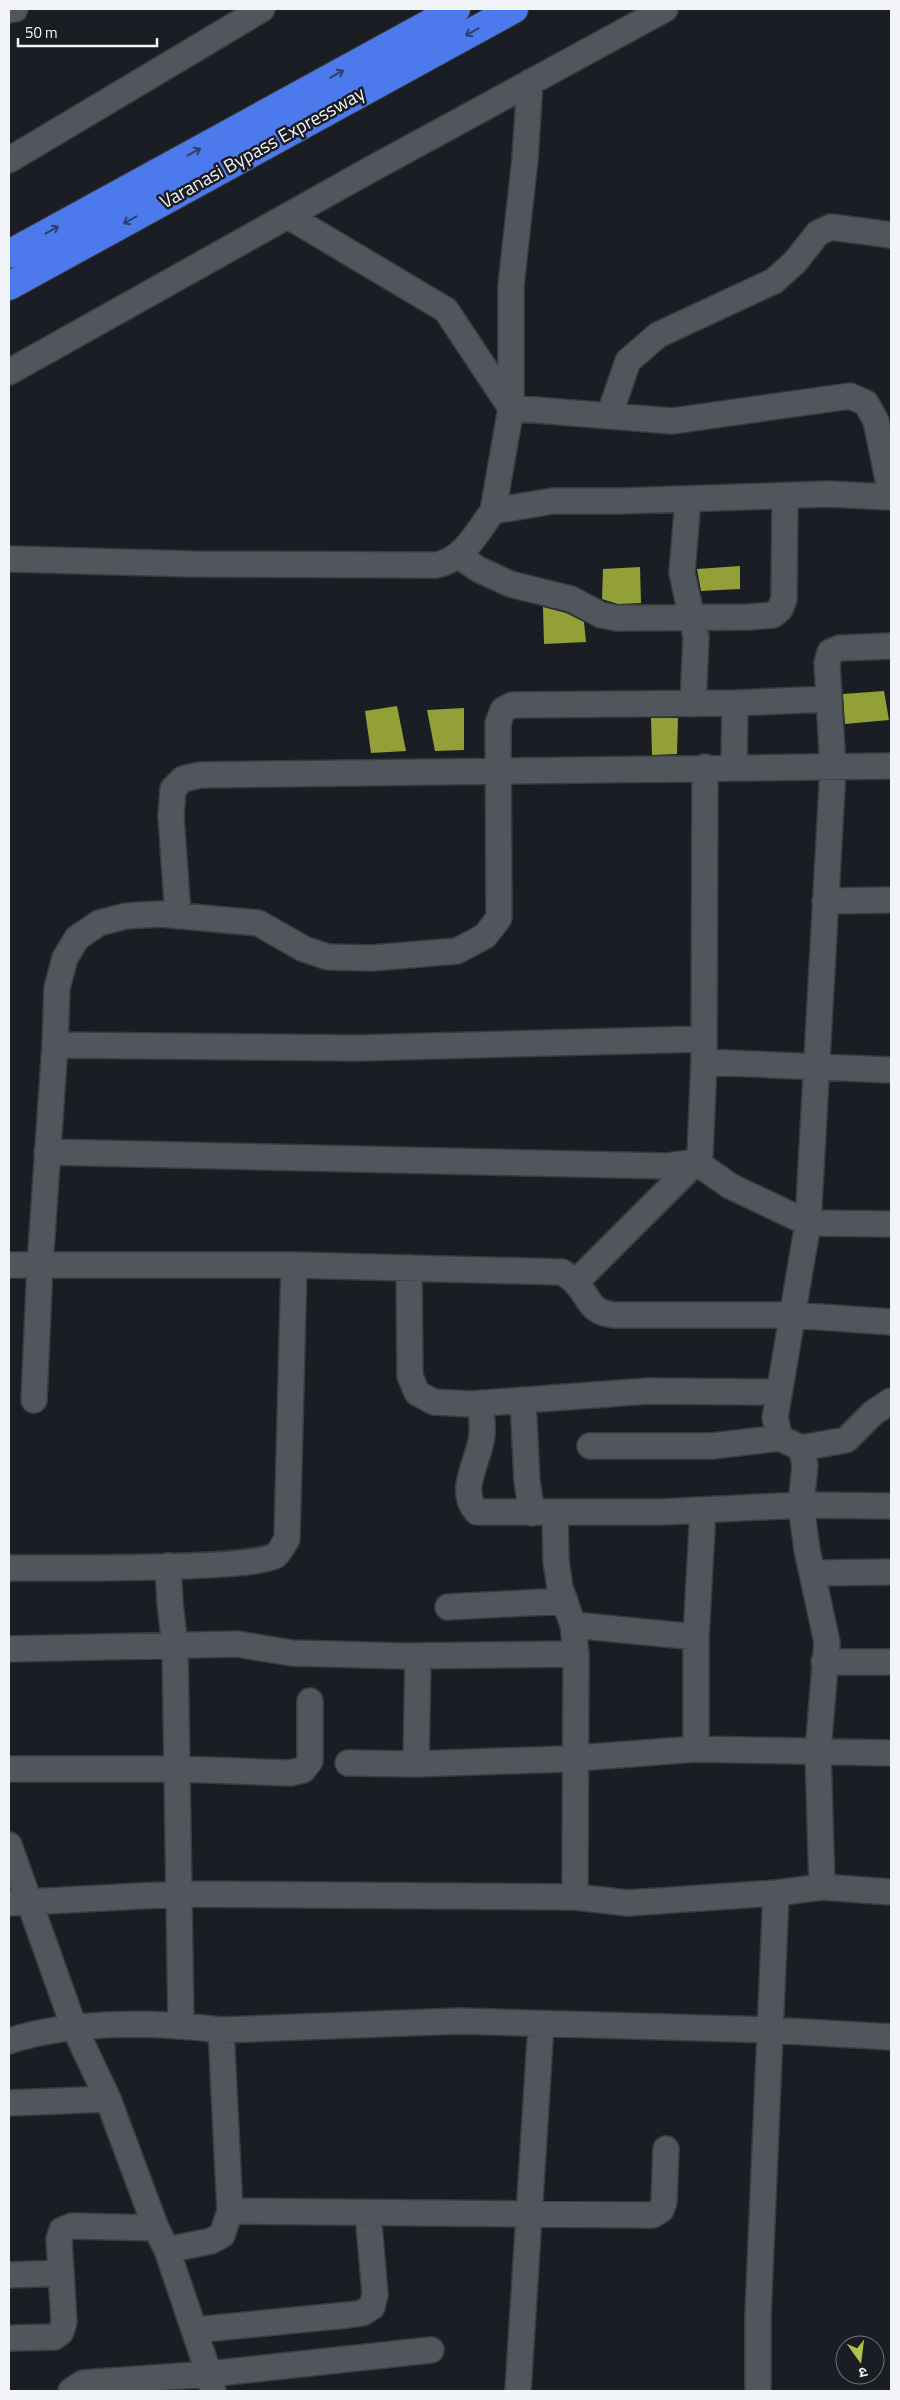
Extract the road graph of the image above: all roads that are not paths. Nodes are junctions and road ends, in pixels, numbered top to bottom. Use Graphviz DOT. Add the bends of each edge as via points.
graph roads {
  1 [pos="15,9"];
  2 [pos="262,9"];
  3 [pos="456,9"];
  4 [pos="514,9"];
  5 [pos="666,9"];
  6 [pos="9,10"];
  7 [pos="530,82"];
  8 [pos="9,160"];
  9 [pos="288,216"];
  10 [pos="891,235"];
  11 [pos="9,254"];
  12 [pos="9,286"];
  13 [pos="9,372"];
  14 [pos="511,408"];
  15 [pos="609,416"];
  16 [pos="891,495"];
  17 [pos="785,496"];
  18 [pos="688,499"];
  19 [pos="493,511"];
  20 [pos="459,556"];
  21 [pos="9,559"];
  22 [pos="692,618"];
  23 [pos="891,646"];
  24 [pos="829,699"];
  25 [pos="735,703"];
  26 [pos="693,704"];
  27 [pos="891,766"];
  28 [pos="705,767"];
  29 [pos="734,767"];
  30 [pos="833,768"];
  31 [pos="500,772"];
  32 [pos="891,900"];
  33 [pos="825,901"];
  34 [pos="178,916"];
  35 [pos="54,1046"];
  36 [pos="704,1050"];
  37 [pos="816,1068"];
  38 [pos="891,1070"];
  39 [pos="47,1152"];
  40 [pos="696,1162"];
  41 [pos="808,1223"];
  42 [pos="891,1224"];
  43 [pos="9,1265"];
  44 [pos="40,1265"];
  45 [pos="294,1265"];
  46 [pos="409,1268"];
  47 [pos="576,1282"];
  48 [pos="792,1315"];
  49 [pos="891,1322"];
  50 [pos="779,1392"];
  51 [pos="34,1400"];
  52 [pos="524,1400"];
  53 [pos="891,1402"];
  54 [pos="481,1403"];
  55 [pos="791,1443"];
  56 [pos="590,1446"];
  57 [pos="801,1505"];
  58 [pos="891,1506"];
  59 [pos="703,1510"];
  60 [pos="544,1513"];
  61 [pos="168,1566"];
  62 [pos="9,1568"];
  63 [pos="891,1572"];
  64 [pos="812,1573"];
  65 [pos="565,1601"];
  66 [pos="448,1607"];
  67 [pos="573,1625"];
  68 [pos="696,1637"];
  69 [pos="175,1646"];
  70 [pos="9,1649"];
  71 [pos="576,1654"];
  72 [pos="418,1656"];
  73 [pos="824,1662"];
  74 [pos="891,1662"];
  75 [pos="310,1701"];
  76 [pos="696,1750"];
  77 [pos="818,1752"];
  78 [pos="891,1753"];
  79 [pos="575,1757"];
  80 [pos="348,1763"];
  81 [pos="416,1764"];
  82 [pos="9,1769"];
  83 [pos="179,1769"];
  84 [pos="9,1845"];
  85 [pos="822,1887"];
  86 [pos="891,1892"];
  87 [pos="776,1893"];
  88 [pos="178,1894"];
  89 [pos="576,1897"];
  90 [pos="19,1902"];
  91 [pos="541,2024"];
  92 [pos="181,2025"];
  93 [pos="74,2027"];
  94 [pos="222,2030"];
  95 [pos="770,2030"];
  96 [pos="891,2037"];
  97 [pos="9,2041"];
  98 [pos="108,2099"];
  99 [pos="9,2103"];
  100 [pos="666,2149"];
  101 [pos="230,2211"];
  102 [pos="368,2213"];
  103 [pos="529,2216"];
  104 [pos="156,2228"];
  105 [pos="167,2250"];
  106 [pos="61,2274"];
  107 [pos="9,2275"];
  108 [pos="194,2330"];
  109 [pos="9,2338"];
  110 [pos="431,2350"];
  111 [pos="211,2383"];
  112 [pos="71,2391"];
  113 [pos="518,2391"];
  114 [pos="758,2391"];
  1 -- 6 [label="street"];
  2 -- 8 [label="street"];
  11 -- 3 [label="highway, Varanasi Bypass Expressway, one-way"];
  4 -- 12 [label="highway, Varanasi Bypass Expressway, one-way"];
  5 -- 7 [label="street"];
  7 -- 9 [label="street"];
  7 -- 14 [label="street" via="511,286"];
  9 -- 13 [label="street"];
  9 -- 14 [label="street" via="446,310"];
  10 -- 15 [label="street" via="831,227 818,233 774,282 658,335 628,361"];
  14 -- 15 [label="street"];
  14 -- 19 [label="street"];
  15 -- 16 [label="street" via="672,421 850,396 866,403 876,421"];
  16 -- 17 [label="street"];
  17 -- 18 [label="street"];
  17 -- 22 [label="street" via="786,575 780,609 773,615"];
  18 -- 19 [label="street" via="553,501"];
  18 -- 22 [label="street" via="682,573"];
  19 -- 20 [label="street"];
  20 -- 21 [label="street" via="436,564 203,564"];
  20 -- 22 [label="street" via="510,584 570,599 601,615"];
  22 -- 26 [label="street" via="696,637"];
  23 -- 24 [label="street" via="840,648 830,652 827,663"];
  24 -- 25 [label="street"];
  24 -- 30 [label="street"];
  25 -- 26 [label="street"];
  25 -- 29 [label="street"];
  26 -- 31 [label="street" via="512,705 502,710 498,723"];
  27 -- 30 [label="street"];
  28 -- 29 [label="street"];
  28 -- 31 [label="street"];
  28 -- 36 [label="street"];
  29 -- 30 [label="street"];
  30 -- 33 [label="street"];
  31 -- 34 [label="street" via="200,774 183,779 173,789 171,816"];
  31 -- 34 [label="street" via="499,918 486,936 457,950 372,958 328,957 304,949 258,923"];
  32 -- 33 [label="street"];
  33 -- 37 [label="street"];
  34 -- 35 [label="street" via="126,916 99,923 77,938 65,958 57,988"];
  35 -- 36 [label="street"];
  35 -- 39 [label="street"];
  36 -- 37 [label="street"];
  36 -- 40 [label="street" via="700,1154"];
  37 -- 38 [label="street"];
  37 -- 41 [label="street"];
  39 -- 40 [label="street" via="667,1166"];
  39 -- 44 [label="street"];
  40 -- 41 [label="street" via="730,1186"];
  40 -- 47 [label="street"];
  41 -- 42 [label="street"];
  41 -- 48 [label="street"];
  43 -- 44 [label="street"];
  44 -- 45 [label="street"];
  44 -- 51 [label="street"];
  45 -- 46 [label="street"];
  45 -- 61 [label="street" via="287,1539 276,1555 259,1561"];
  46 -- 47 [label="street" via="562,1272"];
  46 -- 54 [label="street" via="410,1376 417,1393 434,1402"];
  47 -- 48 [label="street" via="599,1313"];
  48 -- 49 [label="street"];
  48 -- 50 [label="street"];
  50 -- 52 [label="street" via="648,1391"];
  50 -- 55 [label="street" via="775,1418"];
  52 -- 54 [label="street"];
  52 -- 60 [label="street" via="527,1481"];
  53 -- 55 [label="street" via="873,1413 846,1440"];
  54 -- 60 [label="street" via="482,1435 469,1476 472,1506 484,1514"];
  55 -- 56 [label="street"];
  55 -- 57 [label="street" via="805,1466"];
  57 -- 58 [label="street"];
  57 -- 59 [label="street"];
  57 -- 64 [label="street"];
  59 -- 60 [label="street"];
  59 -- 68 [label="street"];
  60 -- 65 [label="street"];
  61 -- 62 [label="street"];
  61 -- 69 [label="street"];
  63 -- 64 [label="street"];
  64 -- 73 [label="street" via="827,1642"];
  65 -- 66 [label="street"];
  65 -- 67 [label="street"];
  67 -- 68 [label="street"];
  67 -- 71 [label="street"];
  68 -- 76 [label="street"];
  69 -- 70 [label="street"];
  69 -- 72 [label="street" via="237,1644 284,1652"];
  69 -- 83 [label="street"];
  71 -- 72 [label="street"];
  71 -- 79 [label="street"];
  72 -- 81 [label="street"];
  73 -- 74 [label="street"];
  73 -- 77 [label="street"];
  75 -- 83 [label="street" via="310,1761 303,1770 290,1773"];
  76 -- 77 [label="street"];
  76 -- 79 [label="street"];
  77 -- 78 [label="street"];
  77 -- 85 [label="street"];
  79 -- 81 [label="street"];
  79 -- 89 [label="street"];
  80 -- 81 [label="street"];
  82 -- 83 [label="street"];
  83 -- 88 [label="street"];
  84 -- 90 [label="street"];
  85 -- 86 [label="street"];
  85 -- 87 [label="street"];
  87 -- 89 [label="street" via="628,1903"];
  87 -- 95 [label="street"];
  88 -- 89 [label="street"];
  88 -- 90 [label="street"];
  88 -- 92 [label="street"];
  90 -- 93 [label="street"];
  91 -- 94 [label="street" via="460,2021"];
  91 -- 95 [label="street"];
  91 -- 103 [label="street"];
  92 -- 93 [label="street"];
  92 -- 94 [label="street"];
  93 -- 97 [label="street"];
  93 -- 98 [label="street"];
  94 -- 101 [label="street"];
  95 -- 96 [label="street"];
  95 -- 114 [label="street" via="758,2315"];
  98 -- 99 [label="street"];
  98 -- 104 [label="street"];
  100 -- 103 [label="street" via="664,2202 661,2210 652,2215"];
  101 -- 102 [label="street"];
  101 -- 105 [label="street" via="222,2235 211,2241"];
  102 -- 103 [label="street"];
  102 -- 108 [label="street" via="375,2294 372,2307 362,2313 348,2315"];
  103 -- 113 [label="street"];
  104 -- 105 [label="street"];
  104 -- 106 [label="street" via="72,2226 62,2230 59,2239"];
  105 -- 108 [label="street"];
  106 -- 107 [label="street"];
  106 -- 109 [label="street" via="64,2322 61,2332 54,2337"];
  108 -- 111 [label="street"];
  110 -- 111 [label="street"];
  111 -- 112 [label="street" via="83,2383"];
}
